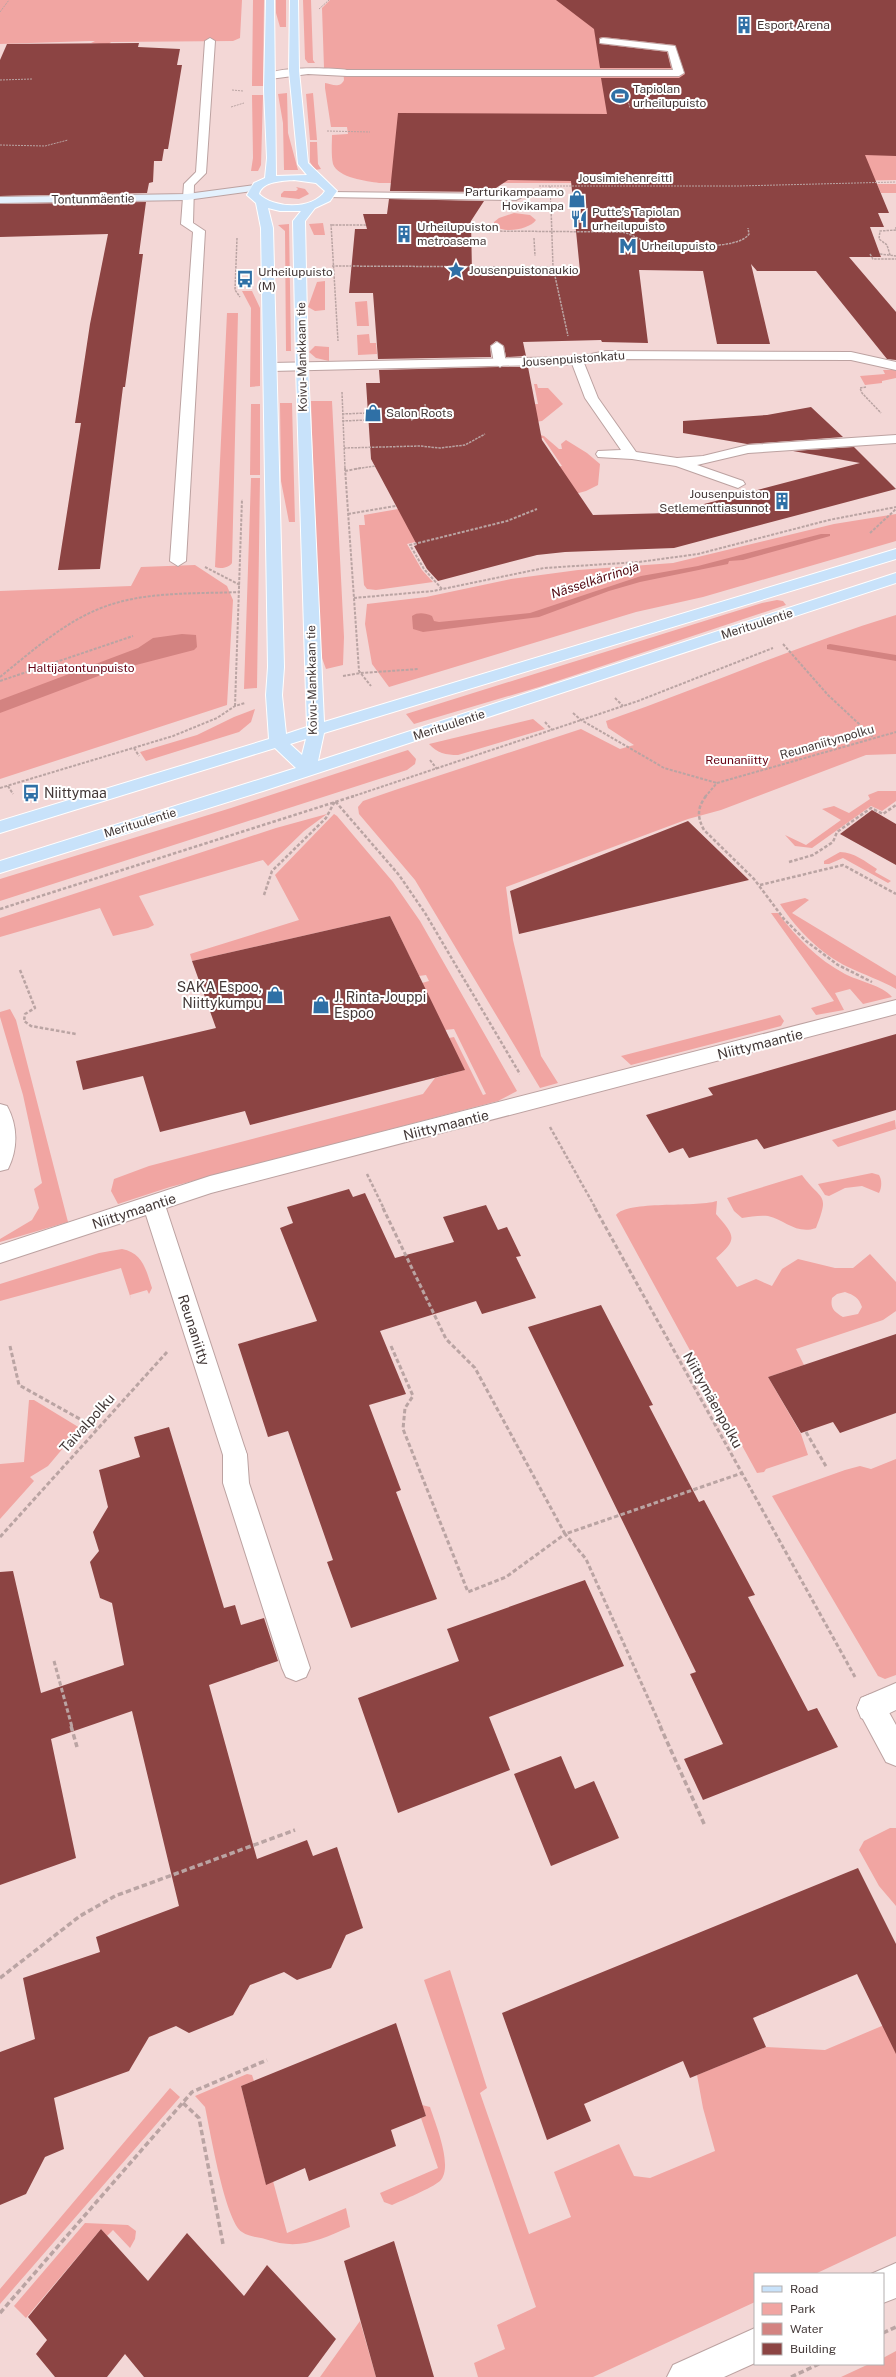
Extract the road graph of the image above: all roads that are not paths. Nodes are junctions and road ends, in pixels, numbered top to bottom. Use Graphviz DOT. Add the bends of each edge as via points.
graph roads {
  1 [pos="270,0"];
  2 [pos="294,0"];
  3 [pos="210,40"];
  4 [pos="603,42"];
  5 [pos="295,74"];
  6 [pos="270,76"];
  7 [pos="270,180"];
  8 [pos="317,180"];
  9 [pos="255,188"];
  10 [pos="330,195"];
  11 [pos="187,197"];
  12 [pos="516,197"];
  13 [pos="0,200"];
  14 [pos="260,202"];
  15 [pos="311,205"];
  16 [pos="497,346"];
  17 [pos="577,361"];
  18 [pos="500,363"];
  19 [pos="896,366"];
  20 [pos="271,367"];
  21 [pos="302,367"];
  22 [pos="896,439"];
  23 [pos="603,454"];
  24 [pos="632,455"];
  25 [pos="677,462"];
  26 [pos="738,484"];
  27 [pos="896,554"];
  28 [pos="178,562"];
  29 [pos="896,578"];
  30 [pos="316,730"];
  31 [pos="278,742"];
  32 [pos="308,770"];
  33 [pos="0,827"];
  34 [pos="0,867"];
  35 [pos="896,1007"];
  36 [pos="0,1112"];
  37 [pos="0,1163"];
  38 [pos="154,1205"];
  39 [pos="0,1254"];
  40 [pos="296,1668"];
  41 [pos="896,1696"];
  42 [pos="896,1752"];
  43 [pos="896,2280"];
  44 [pos="884,2286"];
  45 [pos="754,2345"];
  46 [pos="685,2377"];
  1 -- 6 [label="main road"];
  2 -- 5 [label="main road"];
  3 -- 11 [label="street" via="201,172 189,184"];
  4 -- 5 [label="street" via="672,48 679,73 347,73 334,77"];
  5 -- 6 [label="street"];
  5 -- 8 [label="main road" via="303,164"];
  6 -- 7 [label="main road"];
  7 -- 8 [label="main road" via="294,177"];
  7 -- 9 [label="main road"];
  8 -- 10 [label="main road" via="329,187"];
  9 -- 11 [label="street, Tontunmäentie"];
  9 -- 14 [label="main road" via="253,195"];
  10 -- 12 [label="street"];
  10 -- 15 [label="main road" via="323,201"];
  11 -- 13 [label="street, Tontunmäentie"];
  11 -- 14 [label="street, Tontunmäentie" via="202,202"];
  11 -- 28 [label="street" via="187,224 199,231"];
  14 -- 15 [label="main road" via="284,208"];
  14 -- 20 [label="main road" via="267,228"];
  15 -- 21 [label="main road, Koivu-Mankkaan tie" via="300,222"];
  16 -- 18 [label="street"];
  17 -- 18 [label="street, Jousenpuistonkatu"];
  17 -- 19 [label="street, Jousenpuistonkatu" via="606,355 851,356"];
  17 -- 24 [label="street" via="580,376 615,435"];
  18 -- 21 [label="street, Jousenpuistonkatu"];
  20 -- 21 [label="street, Jousenpuistonkatu"];
  20 -- 31 [label="main road" via="276,667 274,695"];
  21 -- 30 [label="main road, Koivu-Mankkaan tie"];
  22 -- 25 [label="street" via="748,449 703,460"];
  23 -- 24 [label="street"];
  24 -- 25 [label="street"];
  25 -- 26 [label="street"];
  27 -- 30 [label="main road, Merituulentie"];
  29 -- 32 [label="main road, Merituulentie"];
  30 -- 31 [label="main road, Merituulentie"];
  30 -- 32 [label="main road, Koivu-Mankkaan tie"];
  31 -- 32 [label="main road"];
  31 -- 33 [label="main road, Merituulentie"];
  32 -- 34 [label="main road, Merituulentie"];
  35 -- 38 [label="street, Niittymaantie" via="210,1186"];
  36 -- 37 [label="street" via="6,1134 5,1154"];
  38 -- 39 [label="street, Niittymaantie"];
  38 -- 40 [label="street, Reunaniitty" via="235,1455 236,1484"];
  41 -- 42 [label="street" via="871,1708"];
  43 -- 44 [label="street"];
  45 -- 46 [label="street"];
}
